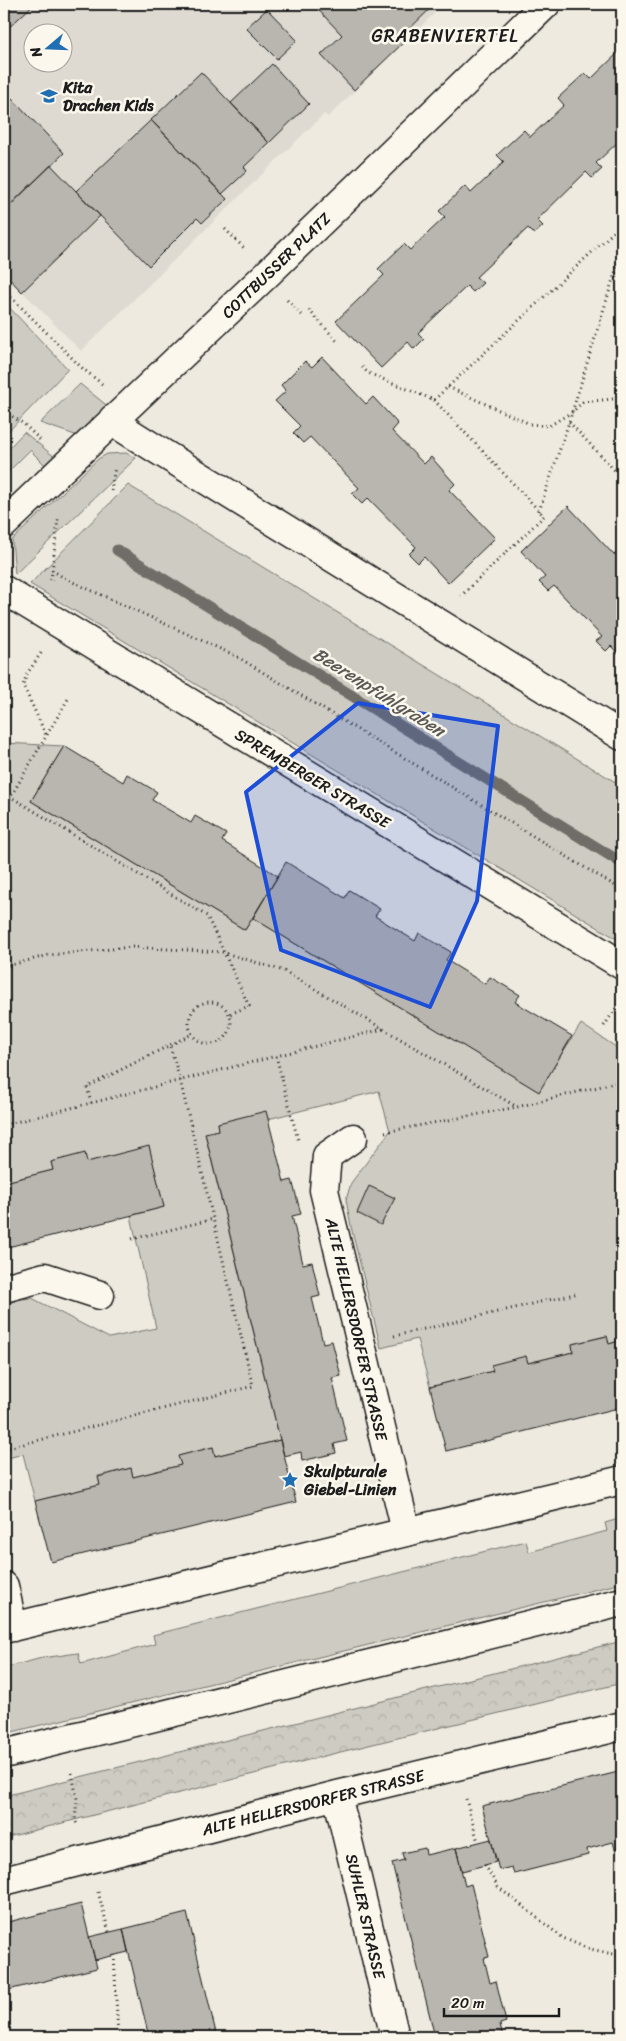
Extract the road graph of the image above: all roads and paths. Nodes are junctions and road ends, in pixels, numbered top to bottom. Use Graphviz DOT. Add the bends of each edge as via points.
graph roads {
  1 [pos="546,4"];
  2 [pos="622,224"];
  3 [pos="622,250"];
  4 [pos="4,290"];
  5 [pos="309,310"];
  6 [pos="338,342"];
  7 [pos="81,367"];
  8 [pos="362,367"];
  9 [pos="448,387"];
  10 [pos="622,398"];
  11 [pos="434,400"];
  12 [pos="4,411"];
  13 [pos="572,412"];
  14 [pos="114,419"];
  15 [pos="569,422"];
  16 [pos="24,424"];
  17 [pos="64,466"];
  18 [pos="622,478"];
  19 [pos="538,511"];
  20 [pos="4,524"];
  21 [pos="52,570"];
  22 [pos="4,590"];
  23 [pos="459,598"];
  24 [pos="53,621"];
  25 [pos="68,699"];
  26 [pos="46,735"];
  27 [pos="622,736"];
  28 [pos="4,795"];
  29 [pos="10,797"];
  30 [pos="4,808"];
  31 [pos="622,890"];
  32 [pos="222,952"];
  33 [pos="622,965"];
  34 [pos="4,967"];
  35 [pos="622,998"];
  36 [pos="230,1014"];
  37 [pos="604,1026"];
  38 [pos="383,1029"];
  39 [pos="192,1034"];
  40 [pos="170,1046"];
  41 [pos="276,1056"];
  42 [pos="180,1080"];
  43 [pos="622,1081"];
  44 [pos="92,1103"];
  45 [pos="517,1107"];
  46 [pos="4,1125"];
  47 [pos="353,1138"];
  48 [pos="300,1146"];
  49 [pos="214,1219"];
  50 [pos="132,1239"];
  51 [pos="4,1288"];
  52 [pos="579,1293"];
  53 [pos="100,1295"];
  54 [pos="360,1345"];
  55 [pos="4,1449"];
  56 [pos="622,1480"];
  57 [pos="406,1531"];
  58 [pos="4,1586"];
  59 [pos="622,1602"];
  60 [pos="8,1628"];
  61 [pos="622,1726"];
  62 [pos="4,1754"];
  63 [pos="465,1794"];
  64 [pos="337,1795"];
  65 [pos="478,1842"];
  66 [pos="485,1865"];
  67 [pos="4,1881"];
  68 [pos="114,1955"];
  69 [pos="622,1956"];
  70 [pos="118,2037"];
  71 [pos="395,2037"];
  1 -- 14 [label="street, COTTBUSSER PLATZ"];
  2 -- 9 [label="path"];
  3 -- 13 [label="path"];
  4 -- 7 [label="path"];
  5 -- 6 [label="path"];
  8 -- 11 [label="path" via="368,374"];
  9 -- 11 [label="path"];
  9 -- 13 [label="path" via="530,424 549,426"];
  10 -- 13 [label="path" via="583,402"];
  11 -- 19 [label="path"];
  12 -- 16 [label="path"];
  13 -- 15 [label="path"];
  14 -- 17 [label="street, COTTBUSSER PLATZ"];
  14 -- 27 [label="street" via="156,449"];
  15 -- 18 [label="path"];
  15 -- 19 [label="path"];
  17 -- 20 [label="street, COTTBUSSER PLATZ"];
  17 -- 21 [label="path"];
  19 -- 23 [label="path" via="544,516"];
  21 -- 24 [label="path"];
  21 -- 31 [label="path" via="236,656"];
  22 -- 24 [label="street, SPREMBERGER STRASSE"];
  24 -- 26 [label="path" via="23,685"];
  24 -- 33 [label="street, SPREMBERGER STRASSE"];
  25 -- 26 [label="path"];
  26 -- 29 [label="path"];
  28 -- 29 [label="path"];
  29 -- 30 [label="path"];
  29 -- 32 [label="path" via="207,916"];
  32 -- 34 [label="path" via="132,947 49,956"];
  32 -- 36 [label="path" via="249,1006"];
  32 -- 38 [label="path" via="284,971"];
  35 -- 37 [label="path"];
  36 -- 39 [label="path" via="228,1034 217,1043 203,1043"];
  36 -- 39 [label="path" via="214,1002 200,1004 194,1008 189,1021"];
  38 -- 41 [label="path"];
  38 -- 45 [label="path"];
  39 -- 40 [label="path"];
  40 -- 42 [label="path"];
  40 -- 44 [label="path" via="87,1087"];
  41 -- 42 [label="path"];
  41 -- 48 [label="path"];
  42 -- 44 [label="path"];
  42 -- 49 [label="path"];
  43 -- 45 [label="path"];
  44 -- 46 [label="path"];
  45 -- 47 [label="path"];
  47 -- 54 [label="street, ALTE HELLERSDORFER STRASSE" via="327,1156 324,1190"];
  49 -- 50 [label="path"];
  49 -- 55 [label="path" via="253,1386"];
  51 -- 53 [label="street" via="44,1277"];
  52 -- 54 [label="path"];
  54 -- 57 [label="street, ALTE HELLERSDORFER STRASSE"];
  56 -- 57 [label="street"];
  57 -- 60 [label="street"];
  58 -- 60 [label="street"];
  59 -- 62 [label="street"];
  61 -- 64 [label="street, ALTE HELLERSDORFER STRASSE"];
  63 -- 65 [label="path"];
  64 -- 67 [label="street, ALTE HELLERSDORFER STRASSE"];
  64 -- 71 [label="street, SUHLER STRASSE"];
  66 -- 69 [label="path" via="498,1886 563,1938 586,1948"];
  68 -- 70 [label="path"];
}
